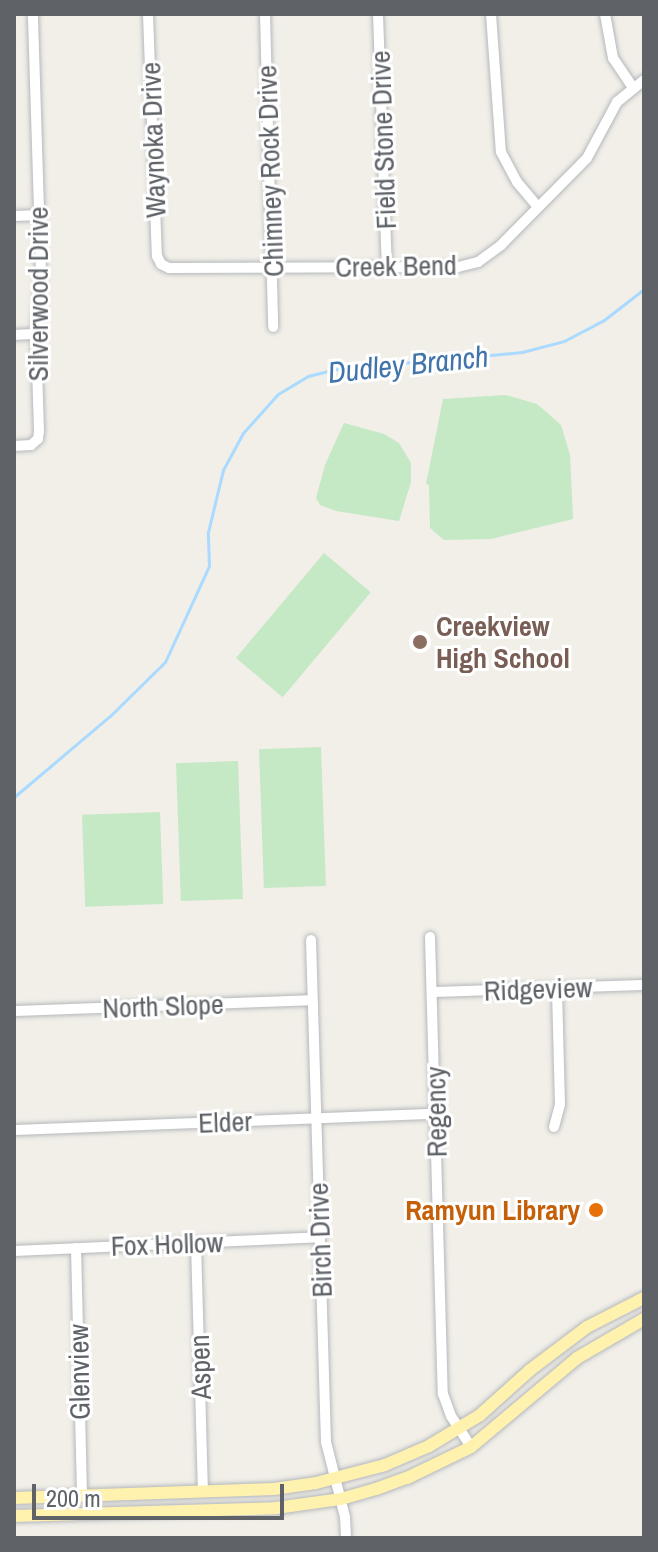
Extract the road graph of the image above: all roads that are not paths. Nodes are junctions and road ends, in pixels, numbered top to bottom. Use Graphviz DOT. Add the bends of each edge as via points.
graph roads {
  1 [pos="33,14"];
  2 [pos="148,14"];
  3 [pos="265,14"];
  4 [pos="378,14"];
  5 [pos="491,14"];
  6 [pos="605,14"];
  7 [pos="644,80"];
  8 [pos="633,88"];
  9 [pos="538,207"];
  10 [pos="40,215"];
  11 [pos="14,216"];
  12 [pos="161,264"];
  13 [pos="387,266"];
  14 [pos="273,267"];
  15 [pos="273,327"];
  16 [pos="36,334"];
  17 [pos="14,335"];
  18 [pos="14,446"];
  19 [pos="430,937"];
  20 [pos="311,940"];
  21 [pos="644,985"];
  22 [pos="557,989"];
  23 [pos="433,992"];
  24 [pos="312,1000"];
  25 [pos="14,1011"];
  26 [pos="436,1114"];
  27 [pos="316,1119"];
  28 [pos="554,1127"];
  29 [pos="14,1130"];
  30 [pos="320,1237"];
  31 [pos="196,1243"];
  32 [pos="76,1248"];
  33 [pos="14,1251"];
  34 [pos="644,1298"];
  35 [pos="644,1319"];
  36 [pos="460,1428"];
  37 [pos="471,1447"];
  38 [pos="336,1478"];
  39 [pos="203,1491"];
  40 [pos="82,1495"];
  41 [pos="14,1498"];
  42 [pos="341,1499"];
  43 [pos="14,1516"];
  44 [pos="346,1538"];
  1 -- 10 [label="street, Silverwood Drive"];
  2 -- 12 [label="street, Waynoka Drive"];
  3 -- 14 [label="street, Chimney Rock Drive"];
  4 -- 13 [label="street, Field Stone Drive"];
  5 -- 9 [label="street" via="501,152"];
  6 -- 8 [label="street" via="613,58"];
  7 -- 8 [label="street, Creek Bend"];
  8 -- 9 [label="street, Creek Bend" via="617,102 587,158"];
  9 -- 13 [label="street, Creek Bend" via="478,262 458,267"];
  10 -- 11 [label="street"];
  10 -- 16 [label="street, Silverwood Drive"];
  12 -- 14 [label="street, Creek Bend"];
  13 -- 14 [label="street, Creek Bend"];
  14 -- 15 [label="street, Chimney Rock Drive"];
  16 -- 17 [label="street"];
  16 -- 18 [label="street, Silverwood Drive" via="38,439"];
  19 -- 23 [label="street, Regency"];
  20 -- 24 [label="street, Birch Drive"];
  21 -- 22 [label="street, Ridgeview"];
  22 -- 23 [label="street, Ridgeview"];
  22 -- 28 [label="street" via="560,1105"];
  23 -- 26 [label="street, Regency"];
  24 -- 25 [label="street, North Slope"];
  24 -- 27 [label="street, Birch Drive"];
  26 -- 27 [label="street, Elder"];
  26 -- 36 [label="street, Regency" via="443,1394"];
  27 -- 29 [label="street, Elder"];
  27 -- 30 [label="street, Birch Drive"];
  30 -- 31 [label="street, Fox Hollow"];
  30 -- 38 [label="street, Birch Drive" via="326,1442"];
  31 -- 32 [label="street, Fox Hollow"];
  31 -- 39 [label="street, Aspen"];
  32 -- 33 [label="street, Fox Hollow"];
  32 -- 40 [label="street, Glenview"];
  34 -- 36 [label="main road" via="587,1327"];
  35 -- 37 [label="main road" via="577,1358"];
  36 -- 37 [label="street, Regency"];
  36 -- 38 [label="main road" via="385,1465"];
  37 -- 42 [label="main road" via="407,1478"];
  38 -- 39 [label="main road" via="284,1488"];
  38 -- 42 [label="street, Birch Drive"];
  39 -- 40 [label="main road"];
  40 -- 41 [label="main road"];
  42 -- 43 [label="main road" via="276,1508"];
  42 -- 44 [label="street, Birch Drive"];
}
